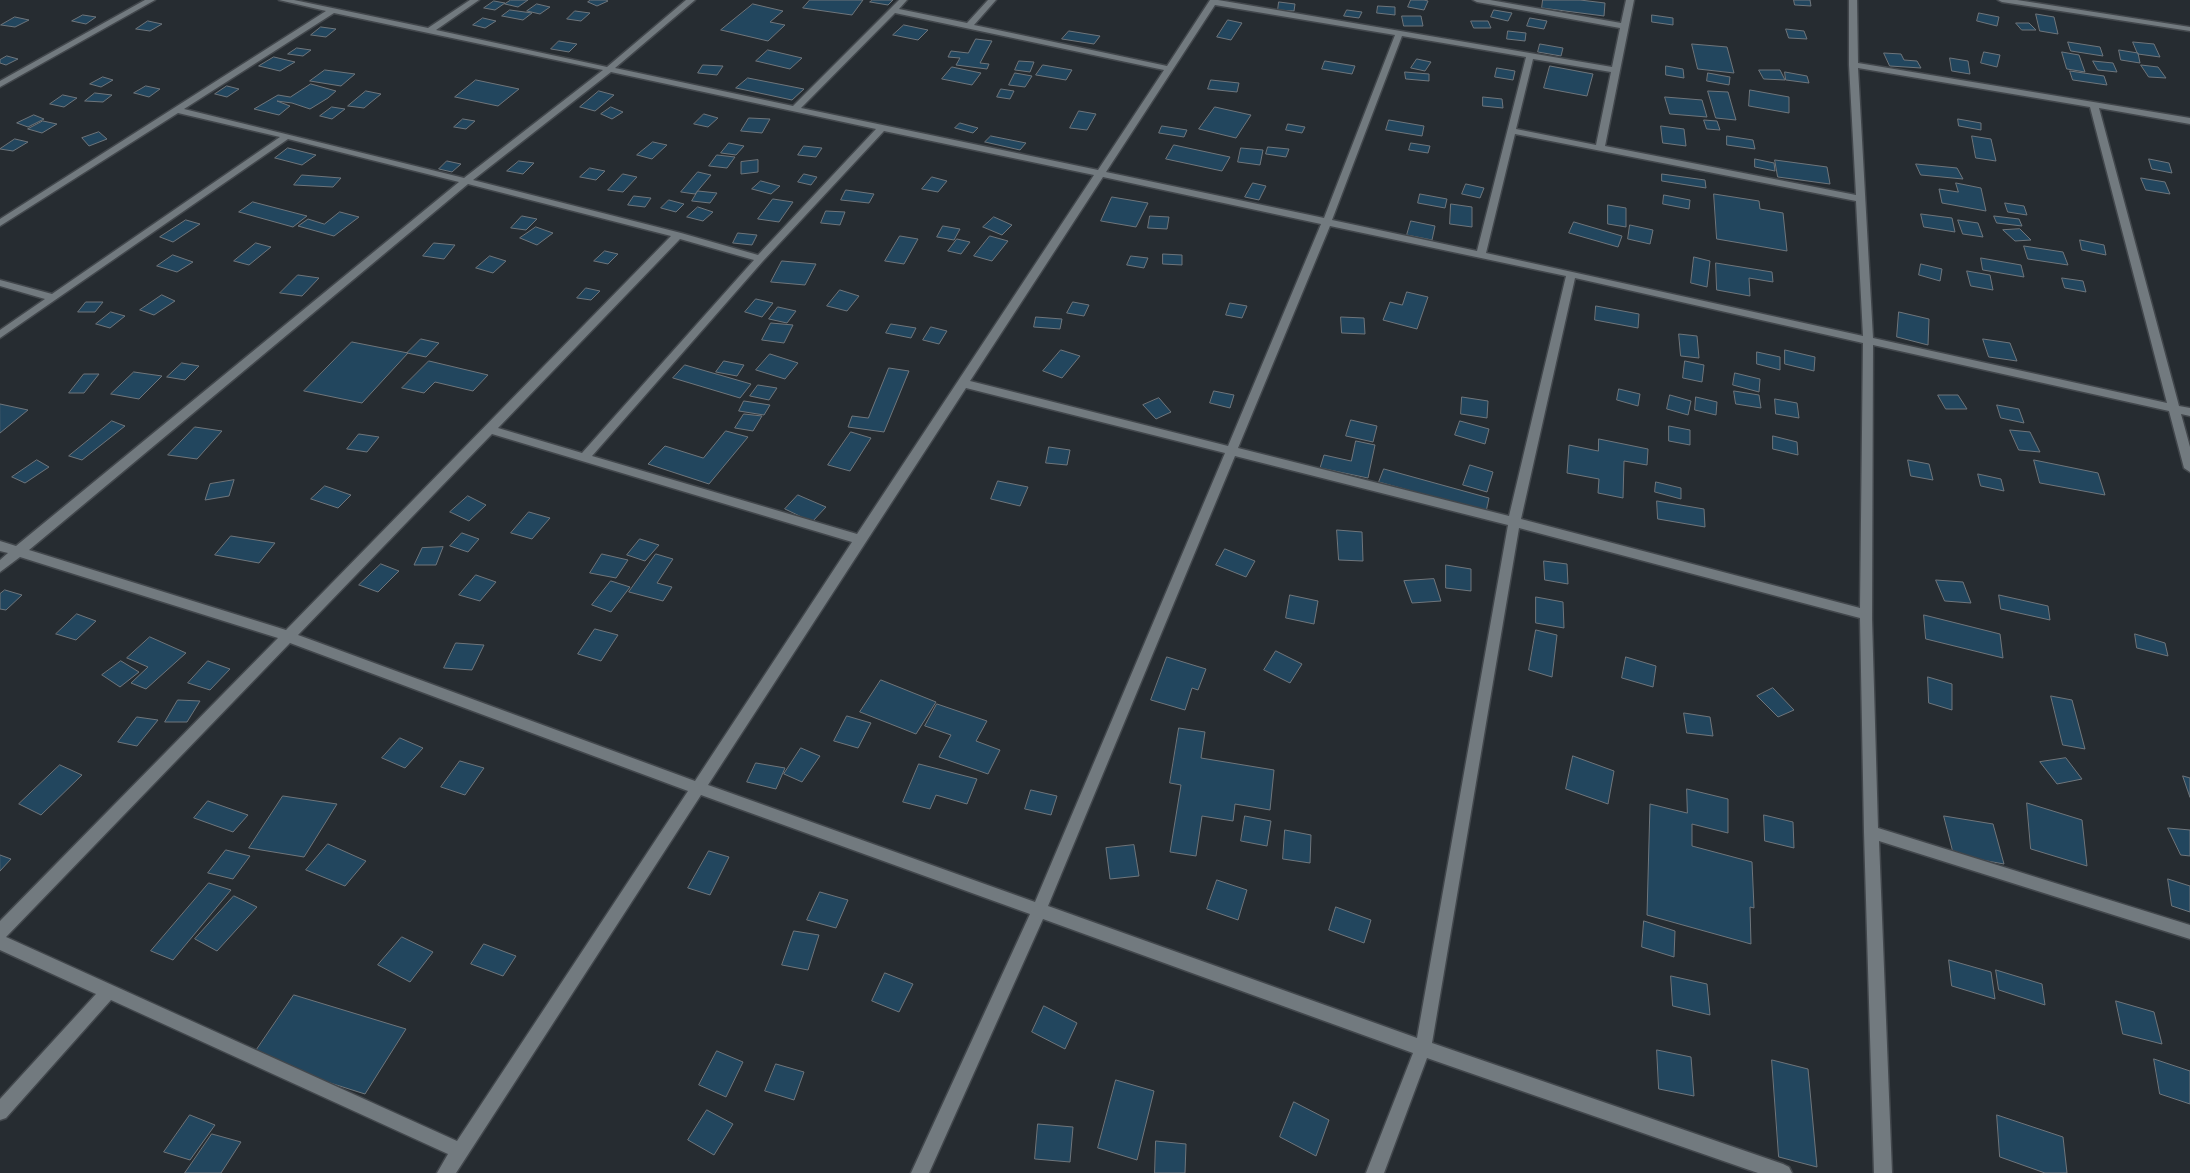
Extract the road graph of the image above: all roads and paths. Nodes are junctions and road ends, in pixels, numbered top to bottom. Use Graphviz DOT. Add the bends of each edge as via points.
graph roads {
  1 [pos="150,0"];
  2 [pos="283,0"];
  3 [pos="475,0"];
  4 [pos="691,0"];
  5 [pos="903,0"];
  6 [pos="992,0"];
  7 [pos="1477,0"];
  8 [pos="1630,0"];
  9 [pos="1853,0"];
  10 [pos="2002,0"];
  11 [pos="1214,1"];
  12 [pos="893,10"];
  13 [pos="332,11"];
  14 [pos="969,26"];
  15 [pos="1624,26"];
  16 [pos="2190,29"];
  17 [pos="428,32"];
  18 [pos="1399,34"];
  19 [pos="1530,56"];
  20 [pos="1853,65"];
  21 [pos="1169,69"];
  22 [pos="1616,70"];
  23 [pos="607,71"];
  24 [pos="0,84"];
  25 [pos="2094,104"];
  26 [pos="795,109"];
  27 [pos="177,110"];
  28 [pos="2190,120"];
  29 [pos="882,128"];
  30 [pos="1512,131"];
  31 [pos="287,136"];
  32 [pos="1600,149"];
  33 [pos="1100,174"];
  34 [pos="465,182"];
  35 [pos="1860,199"];
  36 [pos="1327,222"];
  37 [pos="0,223"];
  38 [pos="678,235"];
  39 [pos="1481,255"];
  40 [pos="760,259"];
  41 [pos="1570,274"];
  42 [pos="0,283"];
  43 [pos="54,298"];
  44 [pos="0,335"];
  45 [pos="1868,341"];
  46 [pos="963,383"];
  47 [pos="2175,409"];
  48 [pos="2190,412"];
  49 [pos="491,430"];
  50 [pos="1231,450"];
  51 [pos="584,458"];
  52 [pos="2190,468"];
  53 [pos="1514,522"];
  54 [pos="861,540"];
  55 [pos="0,546"];
  56 [pos="18,552"];
  57 [pos="0,567"];
  58 [pos="1866,615"];
  59 [pos="287,636"];
  60 [pos="698,788"];
  61 [pos="1871,832"];
  62 [pos="1039,910"];
  63 [pos="0,932"];
  64 [pos="2190,932"];
  65 [pos="0,942"];
  66 [pos="110,991"];
  67 [pos="1422,1048"];
  68 [pos="0,1112"];
  69 [pos="461,1151"];
  70 [pos="446,1173"];
  71 [pos="920,1173"];
  72 [pos="1375,1173"];
  73 [pos="1783,1173"];
  74 [pos="1883,1173"];
  1 -- 24 [label="street"];
  2 -- 13 [label="street"];
  3 -- 17 [label="street"];
  4 -- 23 [label="street"];
  5 -- 12 [label="street"];
  6 -- 14 [label="street"];
  7 -- 15 [label="street"];
  8 -- 15 [label="street"];
  9 -- 20 [label="street"];
  10 -- 16 [label="street"];
  11 -- 18 [label="street"];
  11 -- 21 [label="street"];
  12 -- 14 [label="street"];
  12 -- 26 [label="street"];
  13 -- 17 [label="street"];
  13 -- 27 [label="street"];
  14 -- 21 [label="street"];
  15 -- 22 [label="street"];
  17 -- 23 [label="street"];
  18 -- 19 [label="street"];
  18 -- 36 [label="street"];
  19 -- 22 [label="street"];
  19 -- 30 [label="street"];
  20 -- 25 [label="street"];
  20 -- 35 [label="street"];
  21 -- 33 [label="street"];
  22 -- 32 [label="street"];
  23 -- 26 [label="street"];
  23 -- 34 [label="street"];
  25 -- 28 [label="street"];
  25 -- 47 [label="street"];
  26 -- 29 [label="street"];
  27 -- 31 [label="street"];
  27 -- 37 [label="street"];
  29 -- 33 [label="street"];
  29 -- 40 [label="street"];
  30 -- 32 [label="street"];
  30 -- 39 [label="street"];
  31 -- 34 [label="street"];
  31 -- 43 [label="street"];
  32 -- 35 [label="street"];
  33 -- 36 [label="street"];
  33 -- 46 [label="street"];
  34 -- 38 [label="street"];
  34 -- 56 [label="street"];
  35 -- 45 [label="street"];
  36 -- 39 [label="street"];
  36 -- 50 [label="street"];
  38 -- 40 [label="street"];
  38 -- 49 [label="street"];
  39 -- 41 [label="street"];
  40 -- 51 [label="street"];
  41 -- 45 [label="street"];
  41 -- 53 [label="street"];
  42 -- 43 [label="street"];
  43 -- 44 [label="street"];
  45 -- 47 [label="street"];
  45 -- 58 [label="street" via="1870,450"];
  46 -- 50 [label="street"];
  46 -- 54 [label="street"];
  47 -- 48 [label="street"];
  47 -- 52 [label="street"];
  49 -- 51 [label="street"];
  49 -- 59 [label="street"];
  50 -- 53 [label="street"];
  50 -- 62 [label="street"];
  51 -- 54 [label="street"];
  53 -- 58 [label="street"];
  53 -- 67 [label="street"];
  54 -- 60 [label="street"];
  55 -- 56 [label="street"];
  56 -- 57 [label="street"];
  56 -- 59 [label="street"];
  58 -- 61 [label="street"];
  59 -- 60 [label="street"];
  59 -- 63 [label="street"];
  60 -- 62 [label="street"];
  60 -- 69 [label="street"];
  61 -- 64 [label="street"];
  61 -- 74 [label="street"];
  62 -- 67 [label="street"];
  62 -- 71 [label="street"];
  65 -- 66 [label="street"];
  66 -- 68 [label="street"];
  66 -- 69 [label="street"];
  67 -- 72 [label="street"];
  67 -- 73 [label="street"];
  69 -- 70 [label="street"];
}
